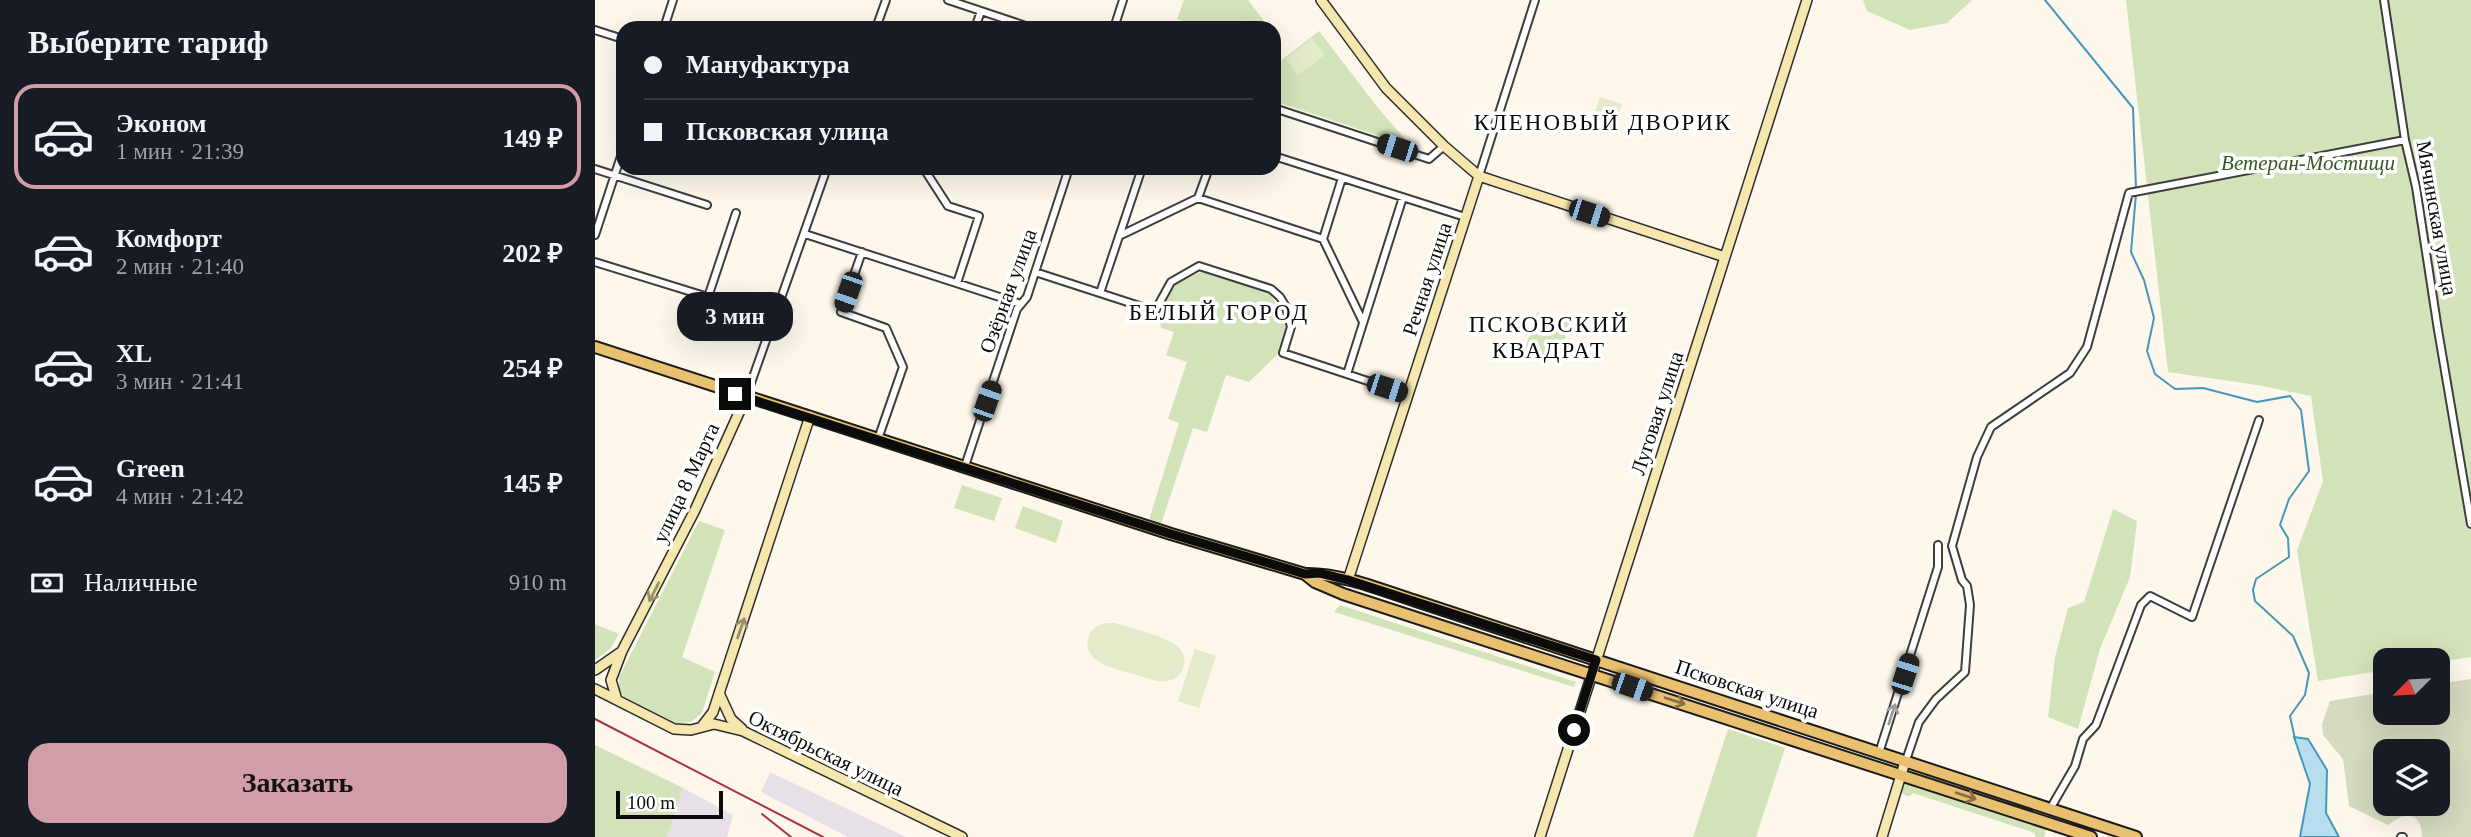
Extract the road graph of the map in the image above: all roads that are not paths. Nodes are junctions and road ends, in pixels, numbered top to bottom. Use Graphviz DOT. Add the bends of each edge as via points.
graph roads {
  1 [pos="673,0"];
  2 [pos="885,0"];
  3 [pos="949,0"];
  4 [pos="1123,0"];
  5 [pos="1321,0"];
  6 [pos="1535,0"];
  7 [pos="1807,0"];
  8 [pos="2384,0"];
  9 [pos="981,11"];
  10 [pos="666,21"];
  11 [pos="878,21"];
  12 [pos="977,21"];
  13 [pos="1011,21"];
  14 [pos="1116,21"];
  15 [pos="595,30"];
  16 [pos="616,37"];
  17 [pos="1281,110"];
  18 [pos="2406,141"];
  19 [pos="1444,146"];
  20 [pos="1281,158"];
  21 [pos="595,169"];
  22 [pos="616,173"];
  23 [pos="825,175"];
  24 [pos="927,175"];
  25 [pos="1067,175"];
  26 [pos="1140,175"];
  27 [pos="1206,175"];
  28 [pos="615,176"];
  29 [pos="1479,176"];
  30 [pos="1342,178"];
  31 [pos="1403,197"];
  32 [pos="1198,198"];
  33 [pos="707,205"];
  34 [pos="736,213"];
  35 [pos="1465,217"];
  36 [pos="595,234"];
  37 [pos="804,234"];
  38 [pos="1119,236"];
  39 [pos="1323,239"];
  40 [pos="862,252"];
  41 [pos="1725,257"];
  42 [pos="595,262"];
  43 [pos="1035,272"];
  44 [pos="957,283"];
  45 [pos="1100,293"];
  46 [pos="1021,304"];
  47 [pos="1363,322"];
  48 [pos="595,347"];
  49 [pos="1347,374"];
  50 [pos="1407,394"];
  51 [pos="746,397"];
  52 [pos="810,416"];
  53 [pos="2259,420"];
  54 [pos="878,439"];
  55 [pos="965,466"];
  56 [pos="2471,524"];
  57 [pos="1938,545"];
  58 [pos="1305,574"];
  59 [pos="1348,580"];
  60 [pos="1416,601"];
  61 [pos="1410,615"];
  62 [pos="622,651"];
  63 [pos="1596,660"];
  64 [pos="595,670"];
  65 [pos="1591,673"];
  66 [pos="595,689"];
  67 [pos="719,693"];
  68 [pos="618,701"];
  69 [pos="703,726"];
  70 [pos="743,731"];
  71 [pos="1879,753"];
  72 [pos="1905,762"];
  73 [pos="1901,775"];
  74 [pos="2050,809"];
  75 [pos="962,837"];
  76 [pos="1541,837"];
  77 [pos="1882,837"];
  78 [pos="2091,837"];
  79 [pos="2136,837"];
  1 -- 10 [label="street"];
  2 -- 11 [label="street"];
  3 -- 9 [label="street"];
  4 -- 14 [label="street"];
  5 -- 19 [label="street" via="1386,88"];
  6 -- 29 [label="street, Речная улица"];
  7 -- 41 [label="street, Луговая улица"];
  8 -- 18 [label="street, Мячинская улица"];
  9 -- 12 [label="street"];
  9 -- 13 [label="street"];
  15 -- 16 [label="street"];
  17 -- 19 [label="street" via="1429,159"];
  18 -- 56 [label="street, Мячинская улица"];
  18 -- 72 [label="street" via="2129,192 2087,346 2070,373 1991,427 1977,457 1952,546 1970,605 1965,672 1919,722"];
  19 -- 29 [label="street"];
  20 -- 30 [label="street"];
  21 -- 28 [label="street"];
  22 -- 28 [label="street"];
  23 -- 37 [label="street, улица 8 Марта"];
  24 -- 44 [label="street" via="948,206 979,216"];
  25 -- 43 [label="street, Озёрная улица"];
  26 -- 38 [label="street"];
  27 -- 32 [label="street"];
  28 -- 33 [label="street"];
  28 -- 36 [label="street"];
  29 -- 35 [label="street, Речная улица"];
  29 -- 41 [label="street"];
  30 -- 31 [label="street"];
  30 -- 39 [label="street"];
  31 -- 35 [label="street"];
  31 -- 47 [label="street"];
  32 -- 38 [label="street"];
  32 -- 39 [label="street"];
  34 -- 42 [label="street" via="708,298"];
  35 -- 50 [label="street, Речная улица"];
  37 -- 40 [label="street"];
  37 -- 51 [label="street, улица 8 Марта"];
  38 -- 45 [label="street"];
  39 -- 47 [label="street"];
  40 -- 44 [label="street"];
  40 -- 54 [label="street" via="841,312 886,328 903,367"];
  41 -- 63 [label="street, Луговая улица"];
  43 -- 45 [label="street"];
  43 -- 46 [label="street, Озёрная улица"];
  44 -- 46 [label="street"];
  45 -- 49 [label="street" via="1155,312 1171,282 1199,266 1241,279 1271,289 1286,307 1291,327 1283,353"];
  46 -- 55 [label="street, Озёрная улица"];
  47 -- 49 [label="street"];
  48 -- 51 [label="main road, Псковская улица"];
  49 -- 50 [label="street"];
  50 -- 59 [label="street, Речная улица"];
  51 -- 52 [label="main road, Псковская улица"];
  51 -- 62 [label="street, улица 8 Марта, one-way" via="695,510"];
  52 -- 54 [label="main road, Псковская улица"];
  67 -- 52 [label="street, one-way"];
  53 -- 74 [label="street" via="2192,617 2150,596 2141,605 2096,725 2083,739 2075,766"];
  54 -- 55 [label="main road, Псковская улица"];
  55 -- 58 [label="main road, Псковская улица"];
  71 -- 57 [label="street, one-way" via="1938,568"];
  58 -- 59 [label="main road, Псковская улица"];
  58 -- 61 [label="main road, Псковская улица" via="1327,587"];
  59 -- 60 [label="main road, Псковская улица"];
  60 -- 61 [label="main road" via="1418,611"];
  60 -- 63 [label="main road, Псковская улица"];
  61 -- 65 [label="main road, Псковская улица"];
  62 -- 64 [label="street"];
  62 -- 68 [label="street, улица 8 Марта" via="611,680"];
  63 -- 65 [label="street, Луговая улица"];
  63 -- 71 [label="main road, Псковская улица"];
  65 -- 73 [label="main road, Псковская улица, one-way"];
  65 -- 76 [label="street, Луговая улица"];
  66 -- 68 [label="street, Октябрьская улица"];
  67 -- 69 [label="street"];
  67 -- 70 [label="street" via="731,719"];
  68 -- 69 [label="street, Октябрьская улица" via="674,729"];
  69 -- 70 [label="street, Октябрьская улица"];
  70 -- 75 [label="street, Октябрьская улица"];
  71 -- 72 [label="main road, Псковская улица"];
  72 -- 73 [label="street"];
  72 -- 74 [label="main road, Псковская улица"];
  73 -- 77 [label="street"];
  73 -- 78 [label="main road, Псковская улица, one-way"];
  74 -- 79 [label="main road, Псковская улица"];
}
